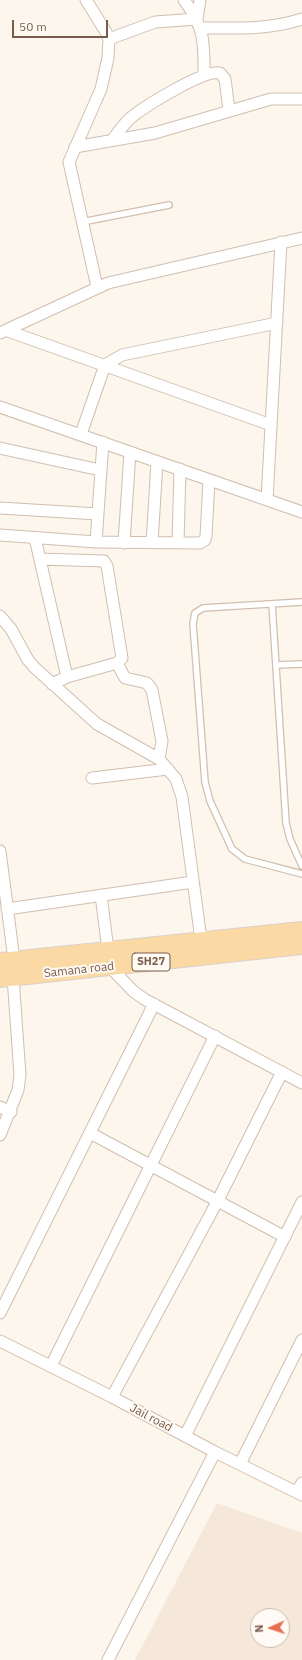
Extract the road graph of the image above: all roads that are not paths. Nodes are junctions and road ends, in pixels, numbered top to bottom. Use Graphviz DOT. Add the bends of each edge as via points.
graph roads {
  1 [pos="86,0"];
  2 [pos="184,0"];
  3 [pos="200,0"];
  4 [pos="302,19"];
  5 [pos="199,23"];
  6 [pos="109,39"];
  7 [pos="204,75"];
  8 [pos="302,99"];
  9 [pos="229,110"];
  10 [pos="113,139"];
  11 [pos="75,147"];
  12 [pos="169,205"];
  13 [pos="82,222"];
  14 [pos="302,238"];
  15 [pos="281,242"];
  16 [pos="97,287"];
  17 [pos="277,323"];
  18 [pos="4,332"];
  19 [pos="104,365"];
  20 [pos="0,407"];
  21 [pos="271,425"];
  22 [pos="81,434"];
  23 [pos="103,442"];
  24 [pos="0,448"];
  25 [pos="130,452"];
  26 [pos="157,462"];
  27 [pos="180,469"];
  28 [pos="100,470"];
  29 [pos="208,480"];
  30 [pos="267,500"];
  31 [pos="0,508"];
  32 [pos="302,512"];
  33 [pos="98,514"];
  34 [pos="0,535"];
  35 [pos="35,538"];
  36 [pos="96,542"];
  37 [pos="124,543"];
  38 [pos="152,543"];
  39 [pos="178,543"];
  40 [pos="40,559"];
  41 [pos="302,602"];
  42 [pos="272,604"];
  43 [pos="0,616"];
  44 [pos="117,663"];
  45 [pos="302,664"];
  46 [pos="276,665"];
  47 [pos="67,677"];
  48 [pos="52,684"];
  49 [pos="159,759"];
  50 [pos="168,769"];
  51 [pos="92,778"];
  52 [pos="0,851"];
  53 [pos="302,866"];
  54 [pos="302,874"];
  55 [pos="193,882"];
  56 [pos="100,895"];
  57 [pos="7,909"];
  58 [pos="302,931"];
  59 [pos="201,940"];
  60 [pos="302,945"];
  61 [pos="109,958"];
  62 [pos="7,969"];
  63 [pos="154,1004"];
  64 [pos="215,1036"];
  65 [pos="282,1072"];
  66 [pos="302,1082"];
  67 [pos="0,1106"];
  68 [pos="11,1112"];
  69 [pos="90,1133"];
  70 [pos="0,1135"];
  71 [pos="150,1166"];
  72 [pos="217,1202"];
  73 [pos="302,1202"];
  74 [pos="285,1237"];
  75 [pos="0,1313"];
  76 [pos="302,1340"];
  77 [pos="0,1341"];
  78 [pos="51,1366"];
  79 [pos="112,1397"];
  80 [pos="185,1436"];
  81 [pos="214,1452"];
  82 [pos="240,1464"];
  83 [pos="300,1490"];
  84 [pos="108,1660"];
  1 -- 6 [label="street" via="102,23"];
  2 -- 5 [label="street"];
  3 -- 5 [label="street"];
  4 -- 5 [label="street" via="249,29"];
  5 -- 6 [label="street" via="155,22"];
  5 -- 7 [label="street" via="204,44"];
  6 -- 11 [label="street" via="108,58 101,89"];
  7 -- 9 [label="street" via="217,72 223,75 227,86"];
  7 -- 10 [label="street" via="132,116"];
  8 -- 9 [label="street" via="271,99"];
  9 -- 10 [label="street" via="155,134"];
  10 -- 11 [label="street"];
  11 -- 13 [label="street" via="70,156 69,168"];
  12 -- 13 [label="lane"];
  13 -- 16 [label="street"];
  14 -- 15 [label="street"];
  15 -- 16 [label="street"];
  15 -- 17 [label="street"];
  16 -- 18 [label="street"];
  17 -- 19 [label="street" via="131,352"];
  17 -- 21 [label="street"];
  18 -- 19 [label="street"];
  19 -- 21 [label="street"];
  19 -- 22 [label="street"];
  20 -- 22 [label="street"];
  21 -- 30 [label="street"];
  22 -- 23 [label="street"];
  23 -- 25 [label="street"];
  23 -- 28 [label="street"];
  24 -- 28 [label="street"];
  25 -- 26 [label="street"];
  25 -- 37 [label="street"];
  26 -- 27 [label="street"];
  26 -- 38 [label="street"];
  27 -- 29 [label="street"];
  27 -- 39 [label="street"];
  28 -- 33 [label="street"];
  29 -- 30 [label="street"];
  29 -- 39 [label="street" via="205,540 200,543"];
  30 -- 32 [label="street"];
  31 -- 33 [label="street"];
  33 -- 36 [label="street"];
  34 -- 35 [label="street"];
  35 -- 36 [label="street"];
  35 -- 40 [label="street"];
  36 -- 37 [label="street"];
  37 -- 38 [label="street"];
  38 -- 39 [label="street"];
  40 -- 44 [label="street" via="100,560 106,563 122,658"];
  40 -- 47 [label="street"];
  41 -- 42 [label="lane"];
  42 -- 46 [label="lane"];
  42 -- 54 [label="lane" via="203,608 195,613 192,624 202,760 210,801 232,849 245,859"];
  43 -- 48 [label="street" via="11,629 28,660"];
  44 -- 47 [label="street"];
  44 -- 49 [label="street" via="125,678 148,683 152,690 162,741"];
  45 -- 46 [label="lane"];
  46 -- 53 [label="lane" via="286,823"];
  47 -- 48 [label="street"];
  48 -- 49 [label="street" via="98,724"];
  49 -- 50 [label="street"];
  50 -- 51 [label="street"];
  50 -- 55 [label="street" via="176,779 182,797"];
  52 -- 57 [label="street"];
  55 -- 56 [label="street"];
  55 -- 59 [label="street"];
  56 -- 57 [label="street"];
  56 -- 61 [label="street"];
  57 -- 62 [label="street"];
  58 -- 59 [label="main road, Samana road / SH27"];
  59 -- 61 [label="main road, Samana road / SH27"];
  60 -- 61 [label="main road, Samana road / SH27"];
  61 -- 62 [label="main road, Samana road / SH27"];
  61 -- 63 [label="street" via="133,991"];
  62 -- 68 [label="street" via="20,1075"];
  63 -- 64 [label="street"];
  63 -- 69 [label="street"];
  64 -- 65 [label="street"];
  64 -- 71 [label="street"];
  65 -- 66 [label="street"];
  65 -- 72 [label="street"];
  67 -- 68 [label="street"];
  68 -- 70 [label="street"];
  69 -- 71 [label="street"];
  69 -- 75 [label="street"];
  71 -- 72 [label="street"];
  71 -- 78 [label="street"];
  72 -- 74 [label="street"];
  72 -- 79 [label="street"];
  73 -- 74 [label="street"];
  74 -- 80 [label="street"];
  76 -- 82 [label="street"];
  77 -- 78 [label="street, Jail road"];
  78 -- 79 [label="street, Jail road"];
  79 -- 80 [label="street, Jail road"];
  80 -- 81 [label="street, Jail road"];
  81 -- 82 [label="street, Jail road"];
  81 -- 84 [label="street"];
  82 -- 83 [label="street, Jail road"];
}
